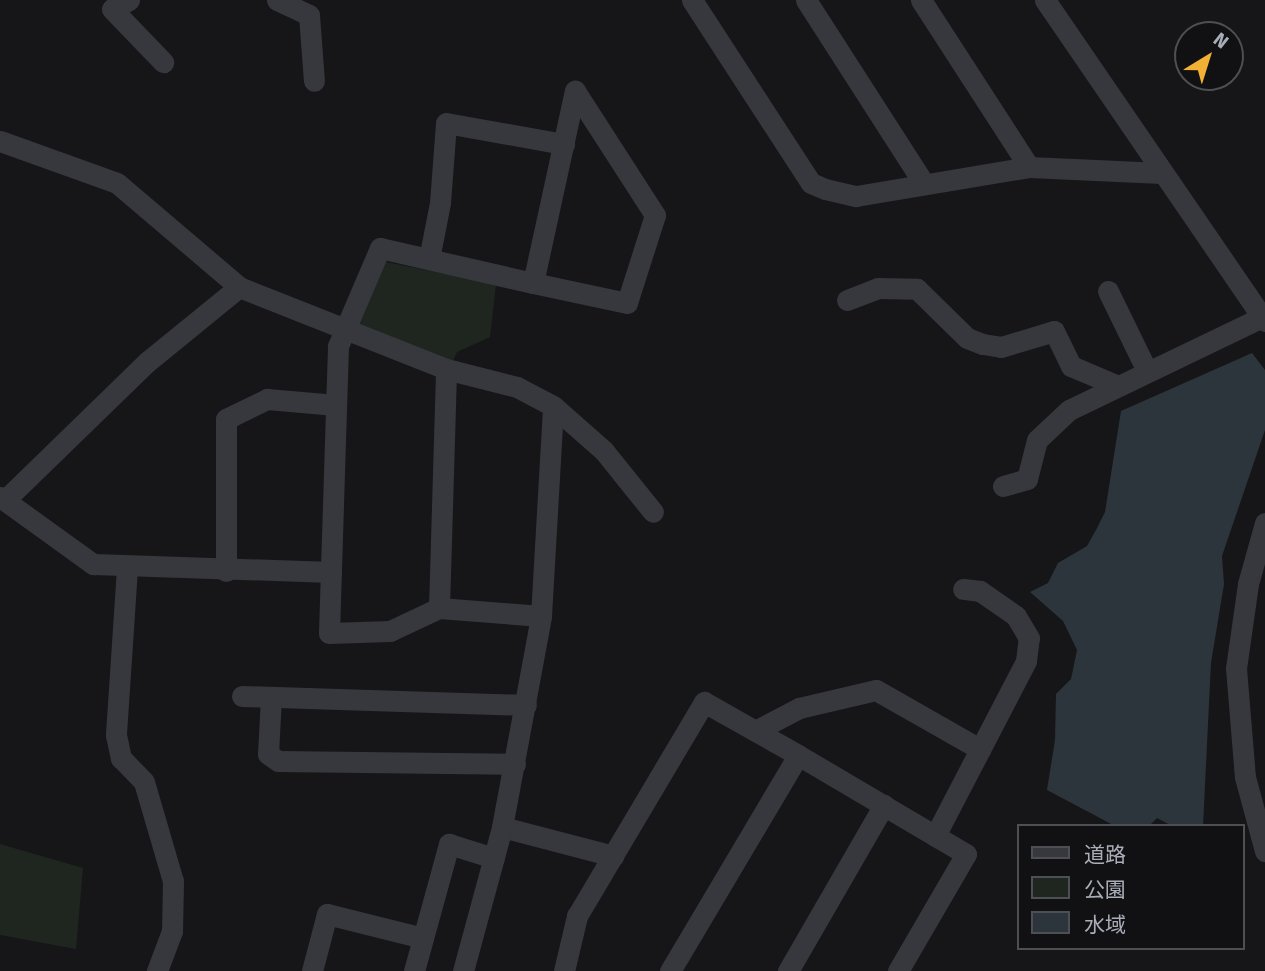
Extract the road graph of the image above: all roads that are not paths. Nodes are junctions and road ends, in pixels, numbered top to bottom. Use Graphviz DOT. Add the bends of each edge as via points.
graph roads {
  1 [pos="129,0"];
  2 [pos="277,0"];
  3 [pos="692,0"];
  4 [pos="806,0"];
  5 [pos="921,0"];
  6 [pos="1045,0"];
  7 [pos="163,62"];
  8 [pos="314,81"];
  9 [pos="0,141"];
  10 [pos="564,144"];
  11 [pos="1029,167"];
  12 [pos="1162,173"];
  13 [pos="924,184"];
  14 [pos="429,259"];
  15 [pos="533,283"];
  16 [pos="239,287"];
  17 [pos="1108,291"];
  18 [pos="847,300"];
  19 [pos="1264,319"];
  20 [pos="345,332"];
  21 [pos="446,369"];
  22 [pos="1147,371"];
  23 [pos="1116,385"];
  24 [pos="337,405"];
  25 [pos="553,406"];
  26 [pos="1003,486"];
  27 [pos="2,498"];
  28 [pos="653,512"];
  29 [pos="1265,523"];
  30 [pos="127,568"];
  31 [pos="226,571"];
  32 [pos="331,572"];
  33 [pos="962,589"];
  34 [pos="439,608"];
  35 [pos="541,616"];
  36 [pos="242,696"];
  37 [pos="271,697"];
  38 [pos="526,705"];
  39 [pos="755,731"];
  40 [pos="980,749"];
  41 [pos="798,755"];
  42 [pos="515,764"];
  43 [pos="884,805"];
  44 [pos="502,827"];
  45 [pos="935,836"];
  46 [pos="1265,851"];
  47 [pos="613,856"];
  48 [pos="494,859"];
  49 [pos="423,938"];
  50 [pos="157,971"];
  51 [pos="312,971"];
  52 [pos="414,971"];
  53 [pos="463,971"];
  54 [pos="564,971"];
  55 [pos="670,971"];
  56 [pos="788,971"];
  57 [pos="898,971"];
  1 -- 7 [label="street" via="112,9"];
  2 -- 8 [label="street" via="309,15"];
  3 -- 13 [label="street" via="811,183 856,196"];
  4 -- 13 [label="street"];
  5 -- 11 [label="street"];
  6 -- 12 [label="street"];
  9 -- 16 [label="street" via="117,183"];
  10 -- 14 [label="street" via="446,123 440,203"];
  10 -- 15 [label="street"];
  10 -- 15 [label="street" via="575,91 655,215 627,303"];
  11 -- 12 [label="street"];
  11 -- 13 [label="street"];
  12 -- 19 [label="street"];
  14 -- 15 [label="street"];
  14 -- 20 [label="street" via="380,248"];
  16 -- 20 [label="street"];
  16 -- 27 [label="street" via="147,362"];
  17 -- 22 [label="street"];
  18 -- 23 [label="street" via="878,288 917,289 967,338 1001,347 1054,331 1071,366"];
  19 -- 22 [label="street"];
  20 -- 21 [label="street"];
  20 -- 24 [label="street" via="338,346"];
  21 -- 25 [label="street" via="517,387"];
  21 -- 34 [label="street"];
  22 -- 23 [label="street"];
  23 -- 26 [label="street" via="1048,428 1037,440 1027,479"];
  24 -- 31 [label="street" via="267,399 226,419"];
  24 -- 32 [label="street"];
  25 -- 28 [label="street" via="604,451"];
  25 -- 35 [label="street"];
  27 -- 30 [label="street" via="93,564"];
  29 -- 46 [label="street" via="1248,584 1236,668 1245,777"];
  30 -- 31 [label="street"];
  30 -- 50 [label="street" via="116,735 121,758 144,782 173,881 172,931"];
  31 -- 32 [label="street"];
  32 -- 34 [label="street" via="329,633 390,631"];
  33 -- 40 [label="street" via="980,591 1001,603 1028,638 1026,661"];
  34 -- 35 [label="street"];
  35 -- 38 [label="street"];
  36 -- 37 [label="street"];
  37 -- 38 [label="street"];
  37 -- 42 [label="street" via="268,754 278,761"];
  38 -- 42 [label="street"];
  39 -- 40 [label="street" via="799,708 877,690"];
  39 -- 41 [label="street"];
  39 -- 47 [label="street" via="704,702"];
  40 -- 45 [label="street"];
  41 -- 43 [label="street"];
  41 -- 55 [label="street"];
  42 -- 44 [label="street"];
  43 -- 45 [label="street"];
  43 -- 56 [label="street"];
  44 -- 47 [label="street"];
  44 -- 48 [label="street"];
  45 -- 57 [label="street" via="966,854"];
  47 -- 54 [label="street" via="577,916"];
  48 -- 49 [label="street" via="449,844"];
  48 -- 53 [label="street"];
  49 -- 51 [label="street" via="327,914"];
  49 -- 52 [label="street"];
}
